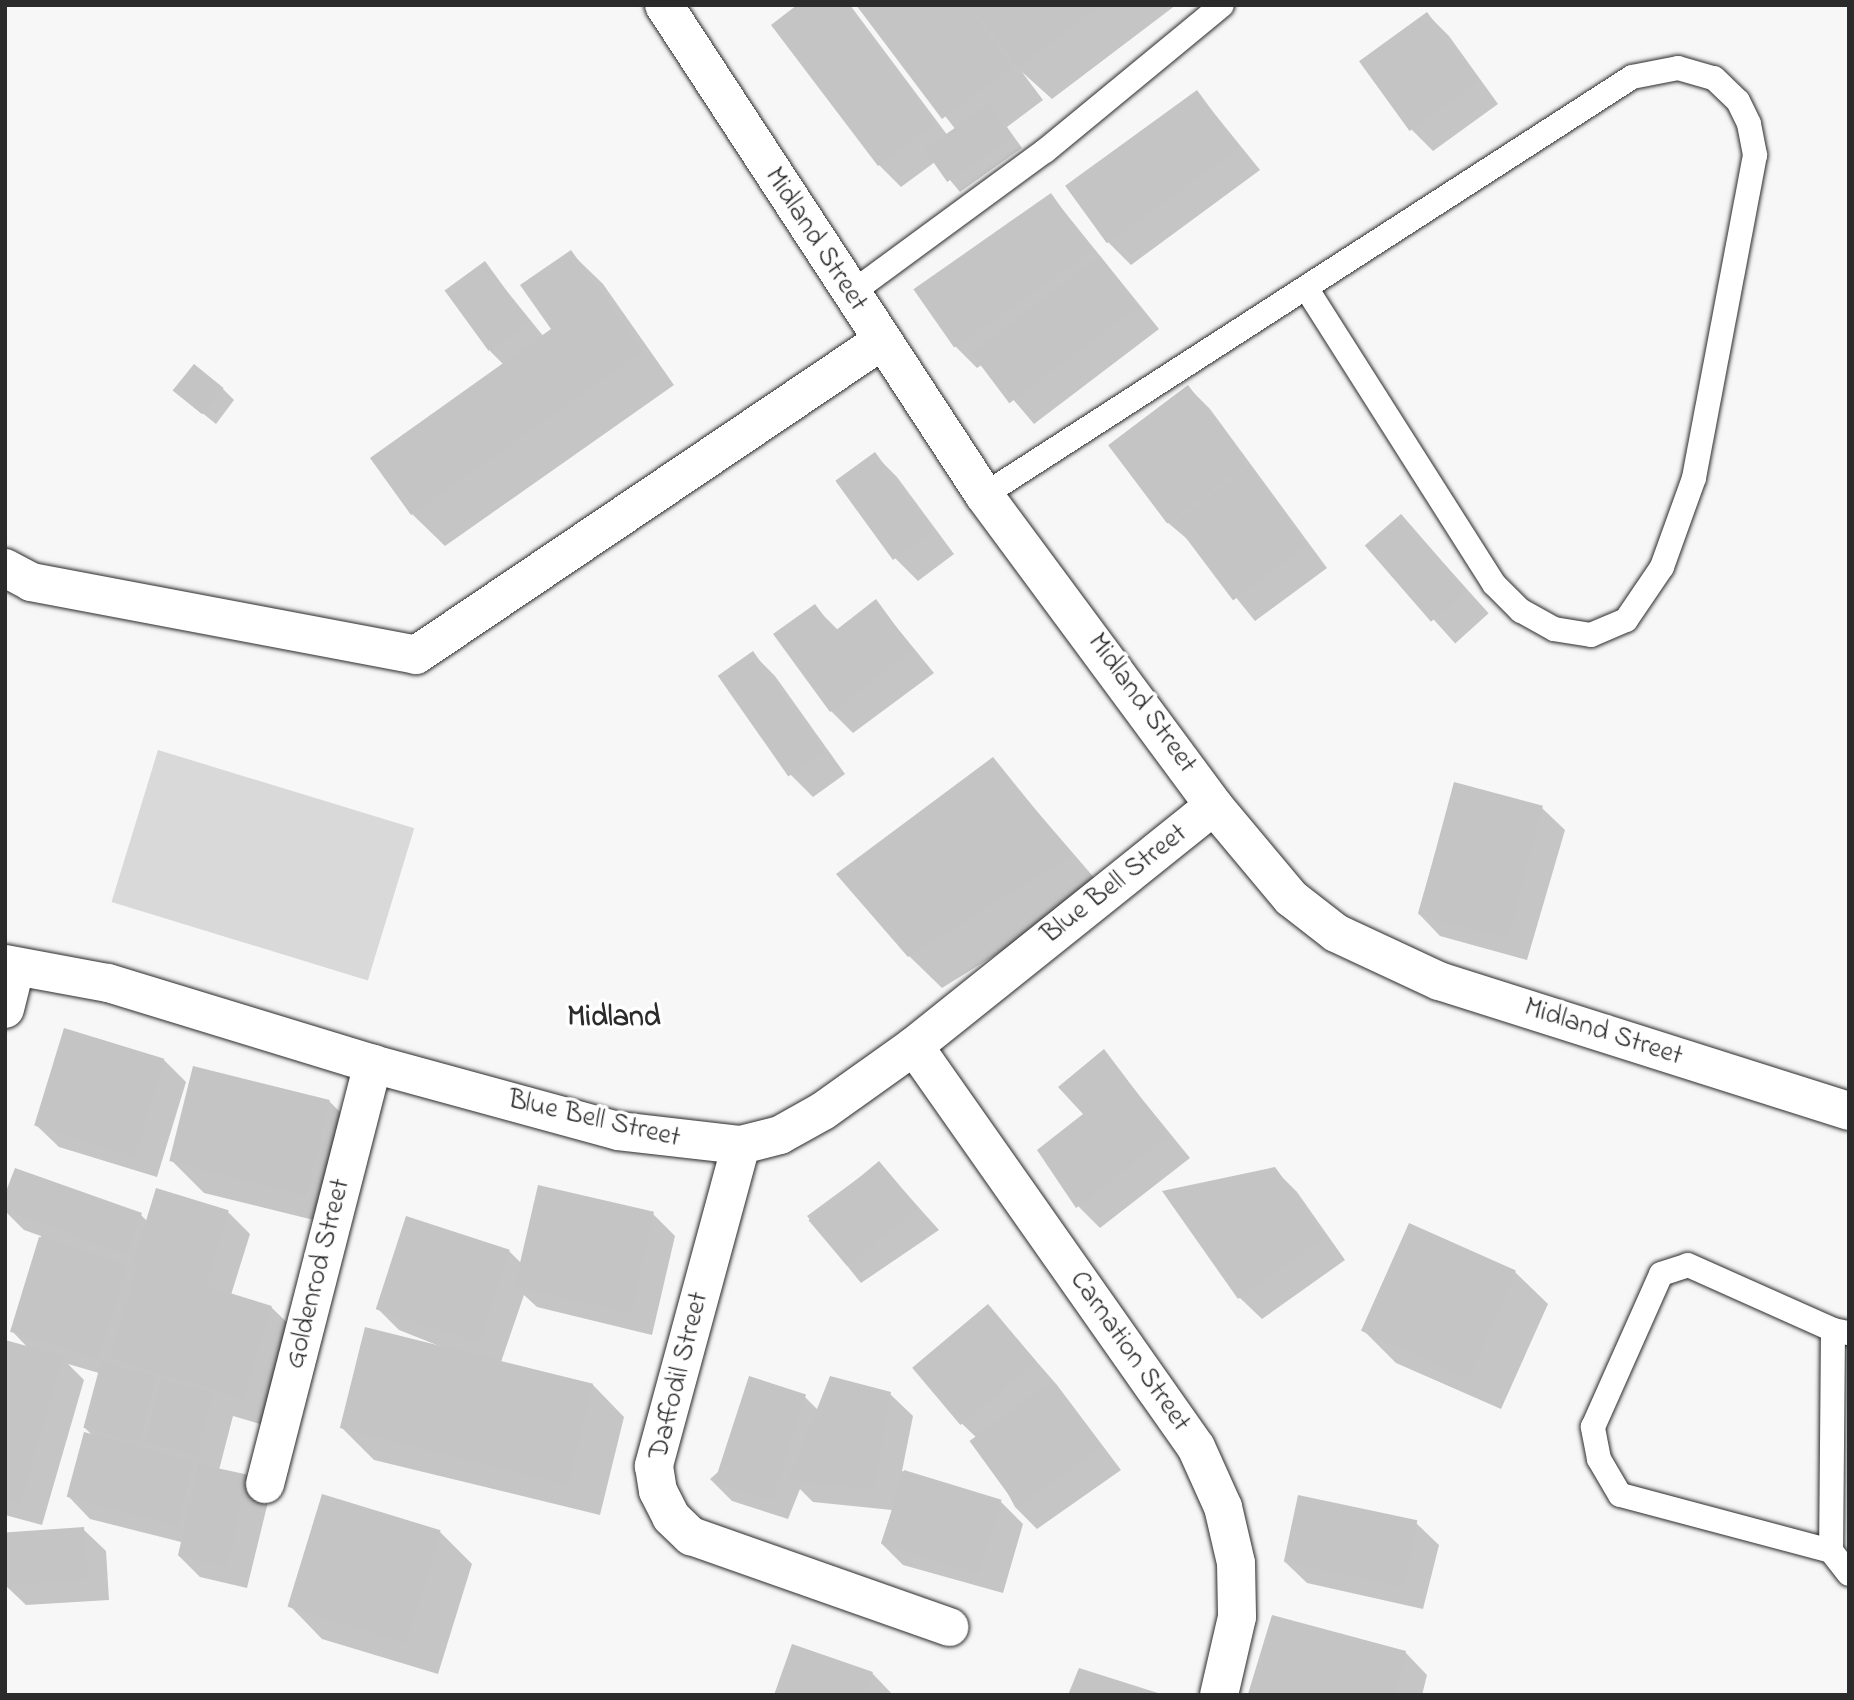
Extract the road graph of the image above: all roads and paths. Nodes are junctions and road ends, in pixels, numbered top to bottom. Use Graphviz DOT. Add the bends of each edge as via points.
graph roads {
  1 [pos="664,5"];
  2 [pos="1222,5"];
  3 [pos="1307,289"];
  4 [pos="850,294"];
  5 [pos="880,342"];
  6 [pos="984,495"];
  7 [pos="5,568"];
  8 [pos="1214,806"];
  9 [pos="10,966"];
  10 [pos="5,1009"];
  11 [pos="914,1046"];
  12 [pos="373,1064"];
  13 [pos="1849,1111"];
  14 [pos="741,1145"];
  15 [pos="1841,1332"];
  16 [pos="265,1484"];
  17 [pos="1831,1551"];
  18 [pos="1849,1574"];
  19 [pos="949,1627"];
  20 [pos="1219,1695"];
  1 -- 4 [label="street, Midland Street"];
  2 -- 4 [label="lane" via="1045,151"];
  3 -- 3 [label="lane" via="1632,77 1678,68 1714,78 1738,101 1749,124 1755,155 1694,478 1662,567 1626,620 1591,635 1555,629 1521,611 1494,584"];
  3 -- 6 [label="lane"];
  4 -- 5 [label="street, Midland Street"];
  5 -- 6 [label="street, Midland Street"];
  5 -- 7 [label="street" via="416,655 31,582"];
  6 -- 8 [label="street, Midland Street"];
  8 -- 11 [label="street, Blue Bell Street"];
  8 -- 13 [label="street, Midland Street" via="1291,898 1336,933 1439,981"];
  9 -- 10 [label="street"];
  9 -- 12 [label="street, Blue Bell Street" via="108,983"];
  11 -- 14 [label="street, Blue Bell Street" via="824,1111 780,1135"];
  11 -- 20 [label="street, Carnation Street" via="1196,1447 1223,1507 1236,1563 1237,1617"];
  12 -- 14 [label="street, Blue Bell Street" via="618,1131"];
  12 -- 16 [label="street, Goldenrod Street"];
  14 -- 19 [label="street, Daffodil Street" via="654,1466 659,1492 671,1517 691,1536"];
  15 -- 17 [label="lane"];
  15 -- 17 [label="lane" via="1688,1265 1661,1274 1593,1427 1599,1459 1620,1495"];
  17 -- 18 [label="lane"];
}
